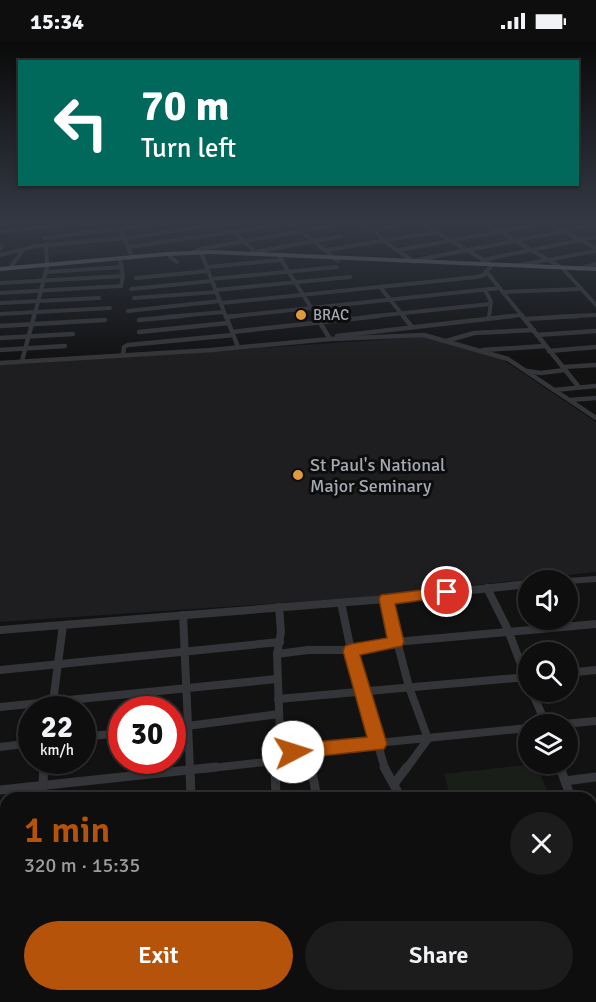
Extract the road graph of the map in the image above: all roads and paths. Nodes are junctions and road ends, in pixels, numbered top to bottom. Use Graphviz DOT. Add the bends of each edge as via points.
graph roads {
  1 [pos="10,268"];
  2 [pos="47,268"];
  3 [pos="51,268"];
  4 [pos="122,268"];
  5 [pos="216,268"];
  6 [pos="286,268"];
  7 [pos="309,268"];
  8 [pos="484,268"];
  9 [pos="489,268"];
  10 [pos="494,268"];
  11 [pos="528,268"];
  12 [pos="562,268"];
  13 [pos="582,268"];
  14 [pos="207,269"];
  15 [pos="578,269"];
  16 [pos="0,270"];
  17 [pos="565,270"];
  18 [pos="596,271"];
  19 [pos="289,272"];
  20 [pos="123,276"];
  21 [pos="350,277"];
  22 [pos="136,278"];
  23 [pos="212,280"];
  24 [pos="45,281"];
  25 [pos="295,282"];
  26 [pos="0,283"];
  27 [pos="380,287"];
  28 [pos="131,289"];
  29 [pos="579,289"];
  30 [pos="485,290"];
  31 [pos="502,290"];
  32 [pos="41,291"];
  33 [pos="216,291"];
  34 [pos="0,293"];
  35 [pos="303,294"];
  36 [pos="588,296"];
  37 [pos="596,296"];
  38 [pos="99,298"];
  39 [pos="134,298"];
  40 [pos="391,299"];
  41 [pos="39,301"];
  42 [pos="220,302"];
  43 [pos="0,303"];
  44 [pos="490,304"];
  45 [pos="596,305"];
  46 [pos="110,308"];
  47 [pos="311,308"];
  48 [pos="128,311"];
  49 [pos="36,312"];
  50 [pos="402,313"];
  51 [pos="0,314"];
  52 [pos="225,314"];
  53 [pos="596,315"];
  54 [pos="524,317"];
  55 [pos="489,318"];
  56 [pos="105,320"];
  57 [pos="139,320"];
  58 [pos="320,322"];
  59 [pos="228,323"];
  60 [pos="32,325"];
  61 [pos="0,326"];
  62 [pos="412,327"];
  63 [pos="596,331"];
  64 [pos="139,332"];
  65 [pos="535,332"];
  66 [pos="232,333"];
  67 [pos="73,334"];
  68 [pos="28,336"];
  69 [pos="0,338"];
  70 [pos="330,338"];
  71 [pos="446,341"];
  72 [pos="65,346"];
  73 [pos="545,346"];
  74 [pos="238,347"];
  75 [pos="596,347"];
  76 [pos="25,348"];
  77 [pos="0,350"];
  78 [pos="483,350"];
  79 [pos="549,351"];
  80 [pos="123,355"];
  81 [pos="22,361"];
  82 [pos="0,363"];
  83 [pos="596,365"];
  84 [pos="564,369"];
  85 [pos="527,371"];
  86 [pos="578,386"];
  87 [pos="596,386"];
  88 [pos="554,390"];
  89 [pos="596,398"];
  90 [pos="569,400"];
  91 [pos="596,418"];
  92 [pos="596,579"];
  93 [pos="578,580"];
  94 [pos="518,585"];
  95 [pos="487,588"];
  96 [pos="386,599"];
  97 [pos="341,603"];
  98 [pos="279,607"];
  99 [pos="183,615"];
  100 [pos="596,624"];
  101 [pos="63,625"];
  102 [pos="0,630"];
  103 [pos="508,630"];
  104 [pos="280,642"];
  105 [pos="396,642"];
  106 [pos="186,650"];
  107 [pos="351,651"];
  108 [pos="278,654"];
  109 [pos="518,656"];
  110 [pos="58,664"];
  111 [pos="0,670"];
  112 [pos="596,670"];
  113 [pos="578,672"];
  114 [pos="277,679"];
  115 [pos="518,680"];
  116 [pos="188,687"];
  117 [pos="409,687"];
  118 [pos="364,692"];
  119 [pos="54,696"];
  120 [pos="278,699"];
  121 [pos="96,700"];
  122 [pos="0,707"];
  123 [pos="18,707"];
  124 [pos="279,714"];
  125 [pos="596,721"];
  126 [pos="578,723"];
  127 [pos="186,726"];
  128 [pos="190,726"];
  129 [pos="518,729"];
  130 [pos="428,739"];
  131 [pos="378,744"];
  132 [pos="18,745"];
  133 [pos="0,747"];
  134 [pos="308,750"];
  135 [pos="276,757"];
  136 [pos="191,769"];
  137 [pos="44,774"];
  138 [pos="563,774"];
  139 [pos="596,777"];
  140 [pos="565,781"];
  141 [pos="394,784"];
  142 [pos="44,785"];
  143 [pos="0,790"];
  144 [pos="43,792"];
  145 [pos="191,792"];
  146 [pos="276,792"];
  147 [pos="316,792"];
  148 [pos="398,792"];
  149 [pos="569,792"];
  1 -- 2 [label="highway"];
  1 -- 16 [label="highway"];
  2 -- 3 [label="highway"];
  2 -- 16 [label="highway"];
  2 -- 24 [label="street"];
  4 -- 20 [label="street"];
  5 -- 14 [label="street"];
  6 -- 19 [label="street"];
  7 -- 19 [label="street"];
  8 -- 9 [label="highway"];
  9 -- 10 [label="highway"];
  9 -- 17 [label="highway"];
  9 -- 27 [label="street" via="477,277"];
  9 -- 31 [label="street"];
  11 -- 17 [label="highway"];
  12 -- 17 [label="street"];
  13 -- 15 [label="street"];
  14 -- 22 [label="street"];
  14 -- 23 [label="street"];
  15 -- 17 [label="highway"];
  15 -- 18 [label="highway"];
  17 -- 18 [label="highway"];
  17 -- 29 [label="street"];
  19 -- 23 [label="street"];
  19 -- 25 [label="street"];
  20 -- 24 [label="street"];
  20 -- 32 [label="street" via="120,286"];
  21 -- 25 [label="street"];
  23 -- 28 [label="street"];
  23 -- 33 [label="street"];
  24 -- 26 [label="street"];
  24 -- 32 [label="street"];
  25 -- 33 [label="street"];
  25 -- 35 [label="street"];
  27 -- 35 [label="street"];
  27 -- 40 [label="street"];
  29 -- 31 [label="street"];
  29 -- 36 [label="street"];
  30 -- 31 [label="street"];
  30 -- 40 [label="street"];
  30 -- 44 [label="street"];
  31 -- 54 [label="street"];
  32 -- 34 [label="street"];
  32 -- 41 [label="street"];
  33 -- 39 [label="street"];
  33 -- 42 [label="street"];
  35 -- 42 [label="street"];
  35 -- 47 [label="street"];
  36 -- 37 [label="street"];
  36 -- 45 [label="street"];
  38 -- 41 [label="street"];
  40 -- 47 [label="street"];
  40 -- 50 [label="street"];
  41 -- 43 [label="street"];
  41 -- 49 [label="street"];
  42 -- 48 [label="street"];
  42 -- 52 [label="street"];
  44 -- 50 [label="street"];
  44 -- 55 [label="street"];
  46 -- 49 [label="street"];
  47 -- 52 [label="street"];
  47 -- 58 [label="street"];
  49 -- 51 [label="street"];
  49 -- 60 [label="street"];
  50 -- 58 [label="street"];
  50 -- 62 [label="street"];
  52 -- 57 [label="street"];
  52 -- 59 [label="street"];
  53 -- 54 [label="street"];
  54 -- 55 [label="street"];
  54 -- 65 [label="street"];
  55 -- 62 [label="street"];
  56 -- 60 [label="street"];
  58 -- 66 [label="street"];
  58 -- 70 [label="street"];
  59 -- 64 [label="street"];
  59 -- 66 [label="street"];
  60 -- 61 [label="street"];
  60 -- 68 [label="street"];
  62 -- 70 [label="street"];
  63 -- 65 [label="street"];
  65 -- 71 [label="street" via="483,332"];
  65 -- 73 [label="street"];
  66 -- 74 [label="street"];
  66 -- 80 [label="street" via="128,345"];
  67 -- 68 [label="street"];
  68 -- 69 [label="street"];
  68 -- 76 [label="street"];
  70 -- 71 [label="street" via="424,335"];
  70 -- 74 [label="street"];
  71 -- 78 [label="street"];
  72 -- 76 [label="street"];
  73 -- 78 [label="street"];
  73 -- 79 [label="street"];
  74 -- 80 [label="street"];
  75 -- 79 [label="street"];
  76 -- 77 [label="street"];
  76 -- 81 [label="street"];
  78 -- 85 [label="street"];
  79 -- 84 [label="street"];
  80 -- 81 [label="street"];
  81 -- 82 [label="street"];
  83 -- 84 [label="street"];
  84 -- 85 [label="street"];
  84 -- 86 [label="street"];
  85 -- 88 [label="street"];
  86 -- 87 [label="street"];
  86 -- 88 [label="street"];
  88 -- 90 [label="street"];
  89 -- 90 [label="street"];
  90 -- 91 [label="street"];
  92 -- 93 [label="street"];
  94 -- 95 [label="street"];
  95 -- 96 [label="street"];
  95 -- 103 [label="street"];
  96 -- 97 [label="street"];
  96 -- 105 [label="street"];
  97 -- 98 [label="street"];
  97 -- 107 [label="street"];
  98 -- 99 [label="street"];
  98 -- 104 [label="street"];
  99 -- 101 [label="street"];
  99 -- 106 [label="street"];
  100 -- 103 [label="street"];
  101 -- 102 [label="street"];
  101 -- 110 [label="street"];
  103 -- 105 [label="street"];
  103 -- 109 [label="street"];
  104 -- 106 [label="street"];
  104 -- 108 [label="street"];
  105 -- 107 [label="street"];
  105 -- 117 [label="street"];
  106 -- 110 [label="street"];
  106 -- 116 [label="street"];
  107 -- 108 [label="street"];
  107 -- 118 [label="street"];
  108 -- 114 [label="street"];
  110 -- 111 [label="street"];
  110 -- 119 [label="street"];
  112 -- 113 [label="street"];
  114 -- 116 [label="street"];
  114 -- 120 [label="street"];
  115 -- 117 [label="street"];
  116 -- 121 [label="street"];
  116 -- 128 [label="street"];
  117 -- 118 [label="street"];
  117 -- 130 [label="street"];
  118 -- 120 [label="street"];
  118 -- 131 [label="street"];
  120 -- 124 [label="street"];
  122 -- 123 [label="street"];
  124 -- 128 [label="street"];
  124 -- 135 [label="street"];
  125 -- 126 [label="street"];
  127 -- 128 [label="street"];
  128 -- 136 [label="street"];
  129 -- 130 [label="street"];
  130 -- 131 [label="street"];
  130 -- 141 [label="street"];
  131 -- 134 [label="street"];
  131 -- 141 [label="street"];
  132 -- 133 [label="street"];
  134 -- 135 [label="street"];
  134 -- 147 [label="street"];
  135 -- 136 [label="street"];
  135 -- 146 [label="street"];
  136 -- 142 [label="street"];
  136 -- 145 [label="street"];
  137 -- 142 [label="street"];
  138 -- 140 [label="street"];
  139 -- 140 [label="street"];
  140 -- 149 [label="street"];
  141 -- 148 [label="street"];
  142 -- 143 [label="street"];
  142 -- 144 [label="street"];
}
